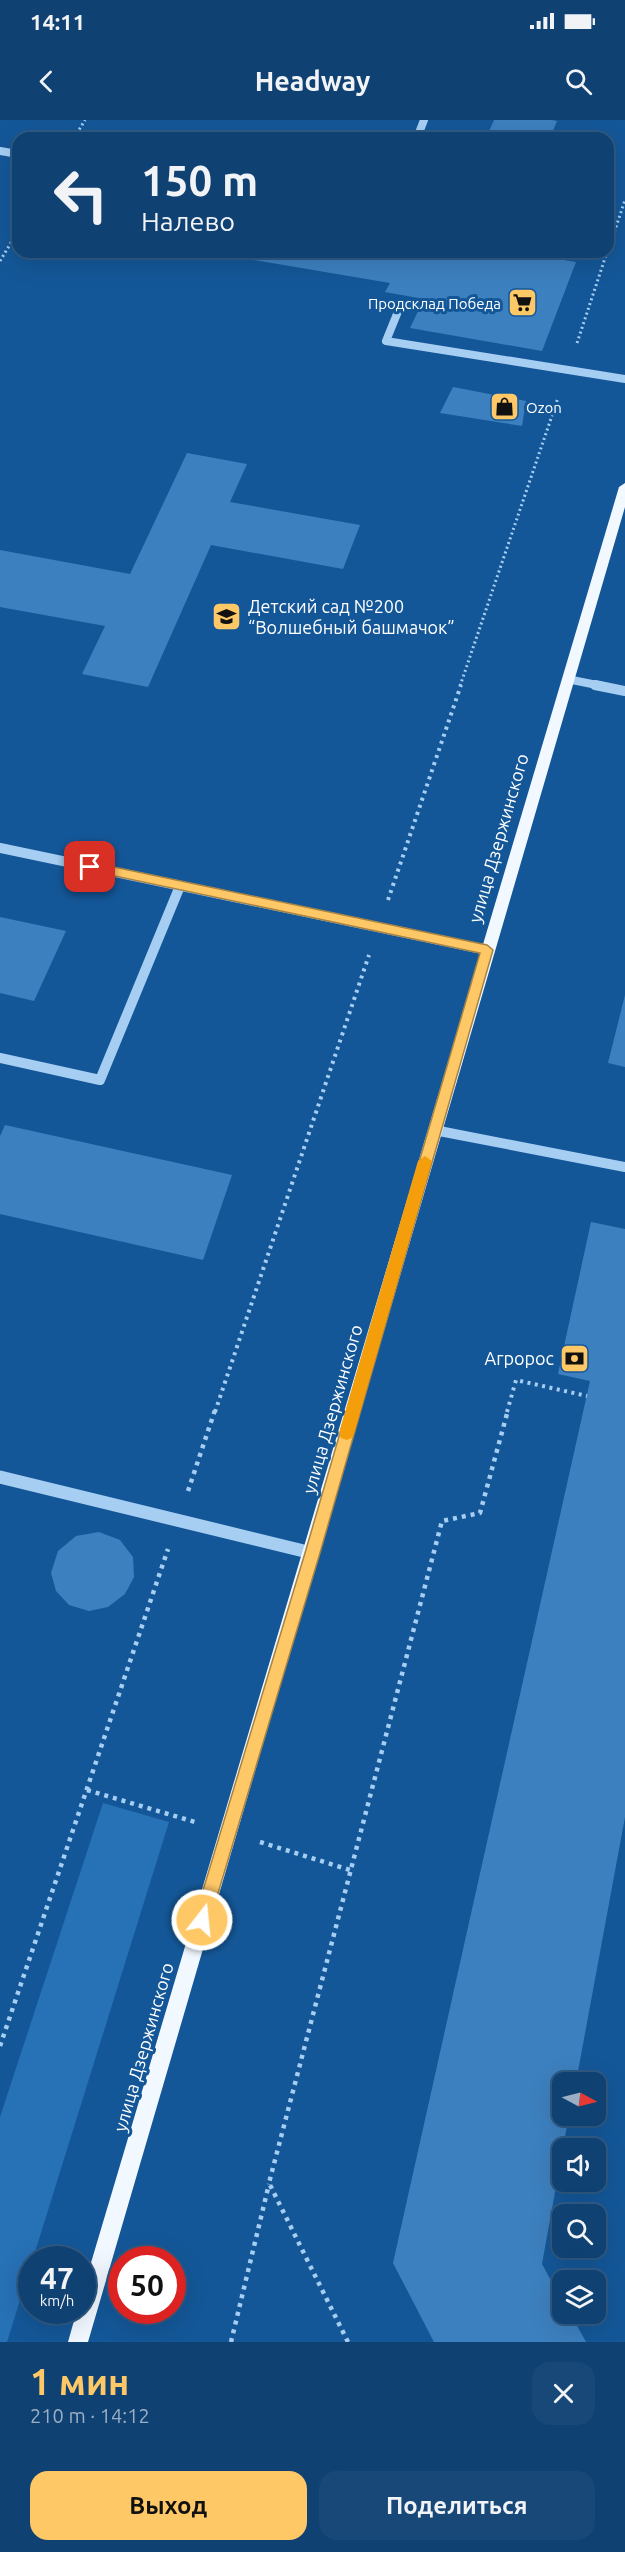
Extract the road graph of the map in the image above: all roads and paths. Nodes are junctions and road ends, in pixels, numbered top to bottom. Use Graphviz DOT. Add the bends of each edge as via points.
graph roads {
  1 [pos="625,200"];
  2 [pos="614,232"];
  3 [pos="12,241"];
  4 [pos="605,258"];
  5 [pos="0,261"];
  6 [pos="399,309"];
  7 [pos="567,370"];
  8 [pos="625,379"];
  9 [pos="625,487"];
  10 [pos="567,679"];
  11 [pos="625,692"];
  12 [pos="0,848"];
  13 [pos="180,886"];
  14 [pos="378,927"];
  15 [pos="487,950"];
  16 [pos="0,1058"];
  17 [pos="434,1130"];
  18 [pos="625,1167"];
  19 [pos="587,1396"];
  20 [pos="0,1477"];
  21 [pos="178,1520"];
  22 [pos="312,1553"];
  23 [pos="0,2046"];
  24 [pos="269,2183"];
  25 [pos="78,2342"];
  26 [pos="231,2342"];
  27 [pos="348,2342"];
  1 -- 2 [label="path"];
  3 -- 5 [label="path"];
  4 -- 7 [label="path"];
  6 -- 7 [label="lane" via="386,341"];
  7 -- 8 [label="lane"];
  7 -- 14 [label="path"];
  9 -- 10 [label="main road, улица Дзержинского"];
  10 -- 11 [label="lane"];
  10 -- 15 [label="main road, улица Дзержинского"];
  12 -- 13 [label="lane"];
  13 -- 14 [label="lane"];
  13 -- 16 [label="lane" via="100,1080"];
  14 -- 15 [label="lane"];
  14 -- 21 [label="path"];
  15 -- 17 [label="main road, улица Дзержинского"];
  17 -- 18 [label="lane"];
  17 -- 22 [label="main road, улица Дзержинского"];
  19 -- 24 [label="path" via="516,1380 480,1513 442,1521"];
  20 -- 21 [label="lane"];
  21 -- 22 [label="lane"];
  21 -- 23 [label="path"];
  22 -- 25 [label="main road, улица Дзержинского"];
  24 -- 26 [label="path"];
  24 -- 27 [label="path"];
}
